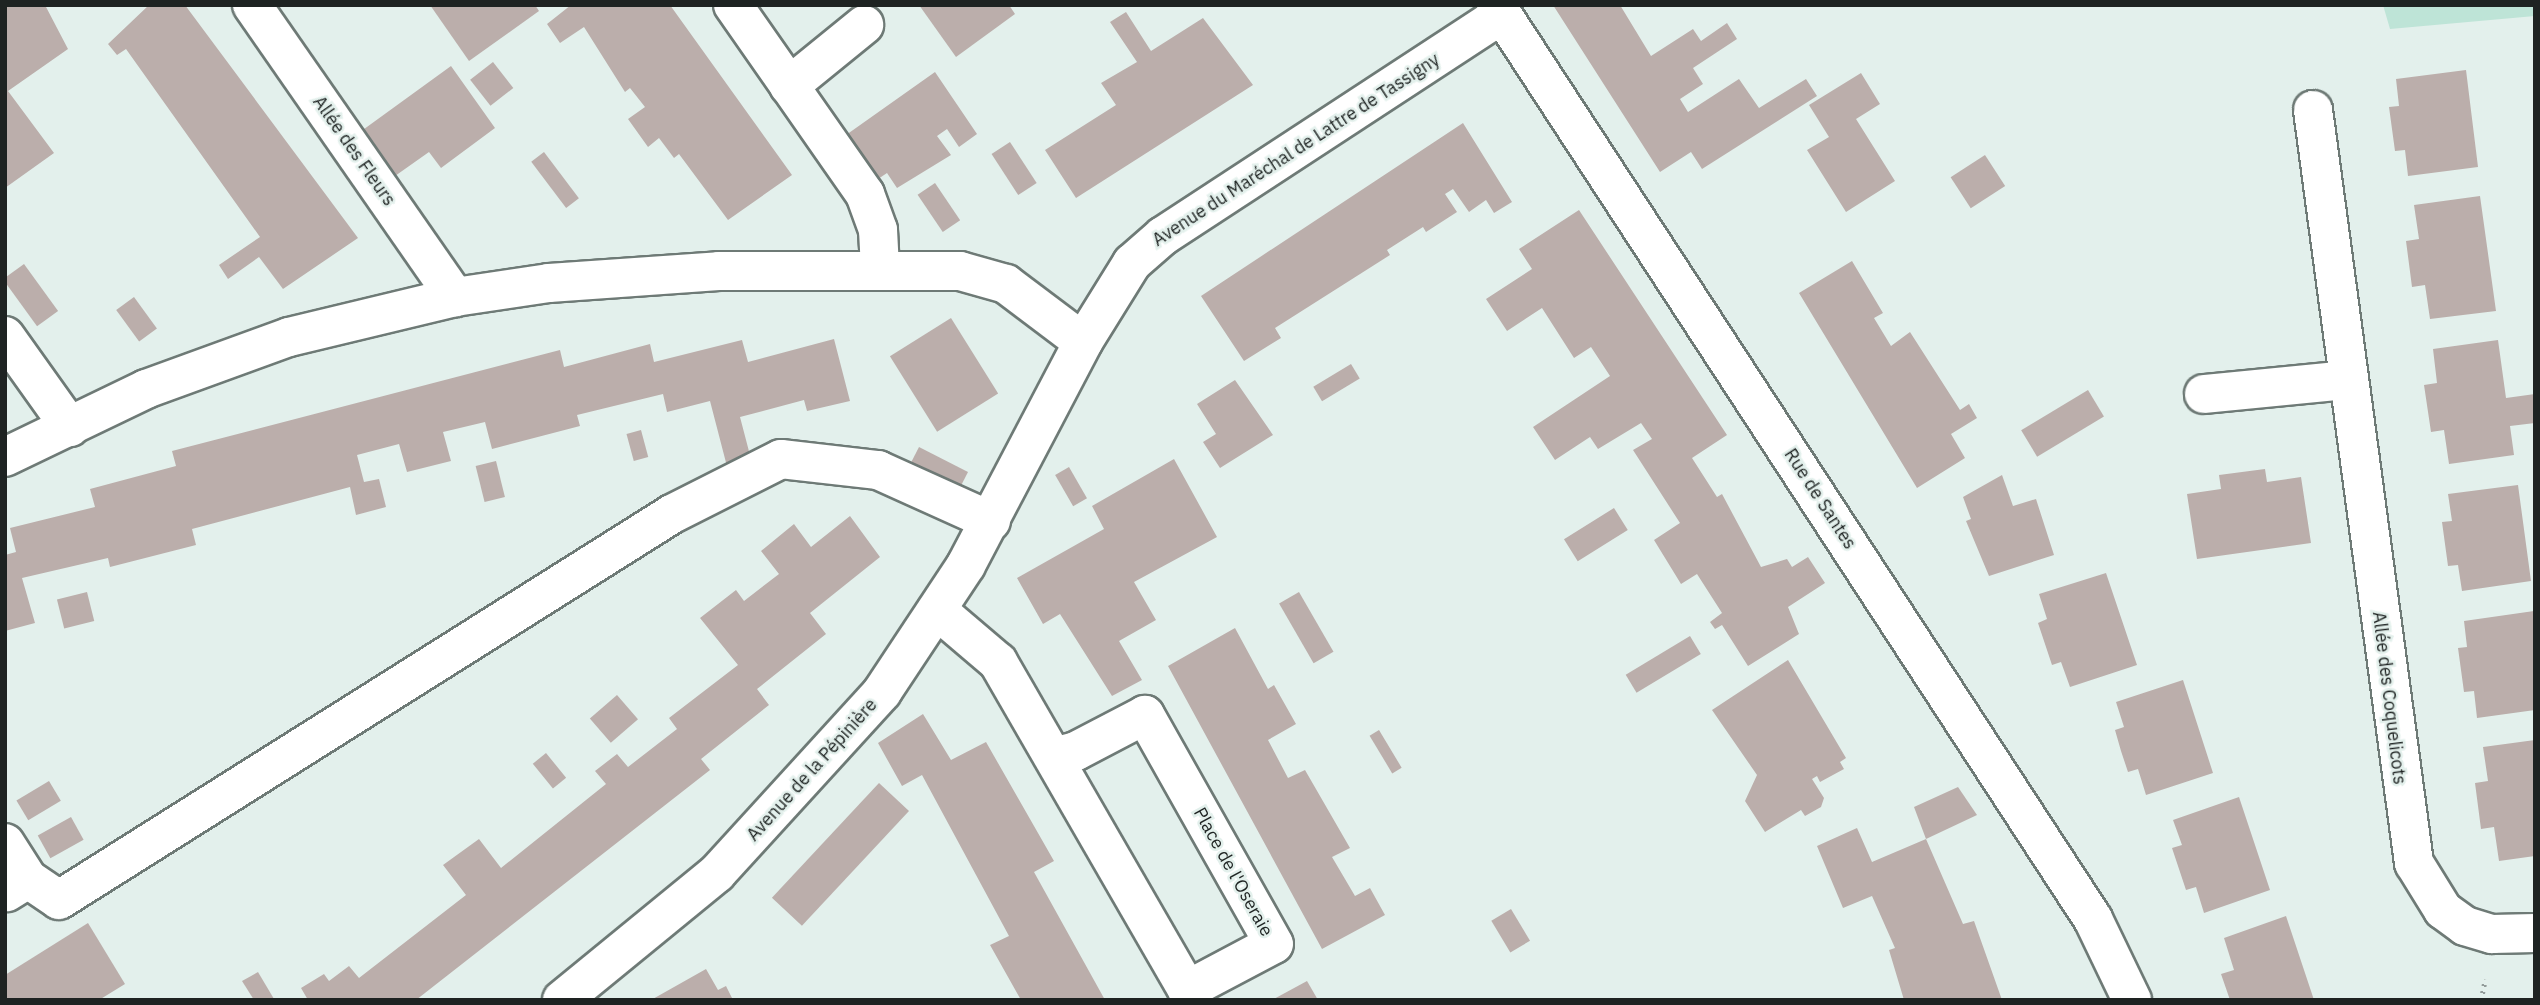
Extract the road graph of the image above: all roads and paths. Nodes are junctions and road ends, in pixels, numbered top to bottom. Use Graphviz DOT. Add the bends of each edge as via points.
graph roads {
  1 [pos="252,5"];
  2 [pos="733,5"];
  3 [pos="1499,9"];
  4 [pos="864,25"];
  5 [pos="789,86"];
  6 [pos="2313,110"];
  7 [pos="880,268"];
  8 [pos="456,297"];
  9 [pos="5,336"];
  10 [pos="1083,342"];
  11 [pos="2347,380"];
  12 [pos="2204,394"];
  13 [pos="70,427"];
  14 [pos="5,457"];
  15 [pos="991,521"];
  16 [pos="937,610"];
  17 [pos="1054,757"];
  18 [pos="5,843"];
  19 [pos="16,886"];
  20 [pos="2535,933"];
  21 [pos="569,998"];
  22 [pos="2132,1000"];
  1 -- 8 [label="street, Allée des Fleurs"];
  2 -- 5 [label="street"];
  3 -- 10 [label="street, Avenue du Maréchal de Lattre de Tassigny" via="1155,243 1118,280"];
  3 -- 22 [label="street, Rue de Santes" via="2093,919"];
  4 -- 5 [label="street"];
  5 -- 7 [label="street" via="865,194 878,230"];
  6 -- 11 [label="street, Allée des Coquelicots"];
  7 -- 8 [label="street" via="664,273"];
  7 -- 10 [label="street" via="960,271 1006,284"];
  8 -- 13 [label="street" via="231,356 146,389"];
  9 -- 13 [label="street"];
  10 -- 15 [label="street, Avenue de la Pépinière"];
  11 -- 12 [label="street"];
  11 -- 20 [label="street, Allée des Coquelicots" via="2414,863 2443,911 2465,926 2492,934"];
  13 -- 14 [label="street"];
  15 -- 16 [label="street, Avenue de la Pépinière"];
  15 -- 19 [label="street" via="878,470 781,459 672,514 59,900"];
  16 -- 17 [label="street, Place de l'Oseraie" via="998,662"];
  16 -- 21 [label="street, Avenue de la Pépinière" via="882,692 829,756 717,873"];
  17 -- 17 [label="street, Place de l'Oseraie" via="1187,990 1274,944 1145,715 1076,751"];
  18 -- 19 [label="street"];
}
